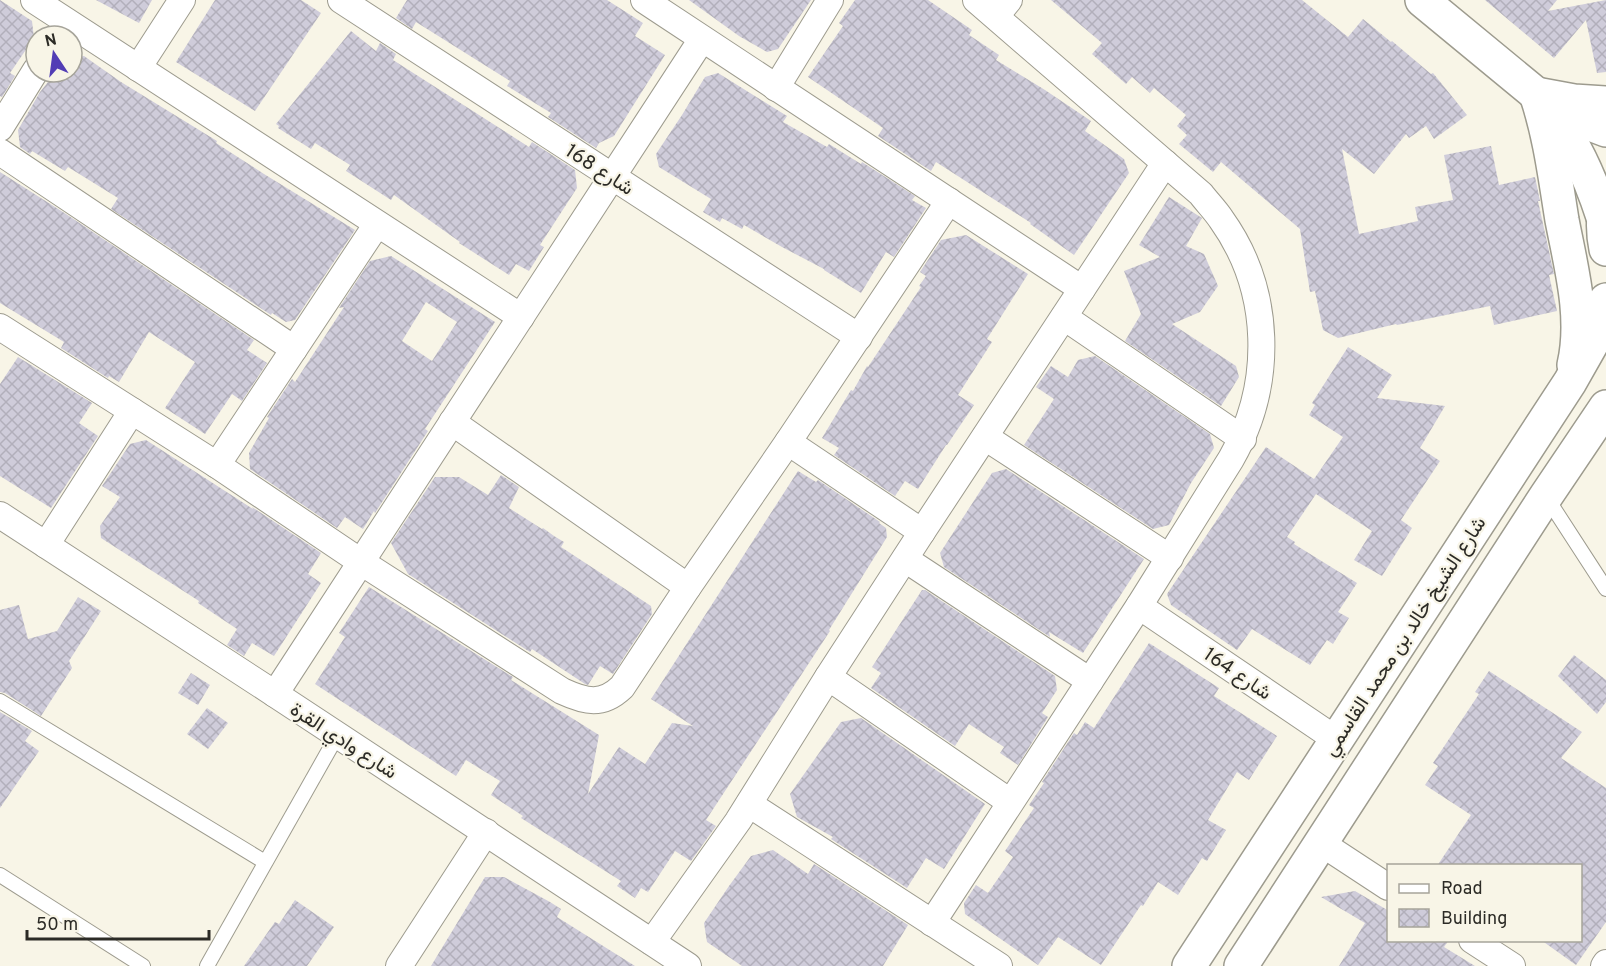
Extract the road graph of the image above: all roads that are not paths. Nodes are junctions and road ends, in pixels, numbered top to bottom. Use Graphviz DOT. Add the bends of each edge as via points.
graph roads {
  1 [pos="34,0"];
  2 [pos="182,0"];
  3 [pos="341,0"];
  4 [pos="644,0"];
  5 [pos="830,0"];
  6 [pos="976,0"];
  7 [pos="1422,0"];
  8 [pos="671,7"];
  9 [pos="1002,8"];
  10 [pos="57,24"];
  11 [pos="702,39"];
  12 [pos="84,40"];
  13 [pos="138,68"];
  14 [pos="27,84"];
  15 [pos="776,87"];
  16 [pos="1536,94"];
  17 [pos="1606,103"];
  18 [pos="0,128"];
  19 [pos="1606,130"];
  20 [pos="0,152"];
  21 [pos="1166,163"];
  22 [pos="612,177"];
  23 [pos="949,201"];
  24 [pos="1605,211"];
  25 [pos="377,224"];
  26 [pos="1606,249"];
  27 [pos="1083,289"];
  28 [pos="1606,300"];
  29 [pos="520,317"];
  30 [pos="1064,317"];
  31 [pos="0,327"];
  32 [pos="859,337"];
  33 [pos="294,349"];
  34 [pos="1570,382"];
  35 [pos="132,411"];
  36 [pos="1603,415"];
  37 [pos="452,422"];
  38 [pos="985,437"];
  39 [pos="1243,439"];
  40 [pos="788,442"];
  41 [pos="217,465"];
  42 [pos="1546,496"];
  43 [pos="2,521"];
  44 [pos="922,532"];
  45 [pos="46,544"];
  46 [pos="1170,558"];
  47 [pos="905,559"];
  48 [pos="361,562"];
  49 [pos="688,587"];
  50 [pos="1606,589"];
  51 [pos="1139,606"];
  52 [pos="828,677"];
  53 [pos="1090,681"];
  54 [pos="275,694"];
  55 [pos="0,701"];
  56 [pos="337,736"];
  57 [pos="1337,740"];
  58 [pos="1010,802"];
  59 [pos="748,804"];
  60 [pos="486,832"];
  61 [pos="1321,843"];
  62 [pos="266,862"];
  63 [pos="0,874"];
  64 [pos="1387,886"];
  65 [pos="932,922"];
  66 [pos="652,942"];
  67 [pos="1475,942"];
  68 [pos="143,966"];
  69 [pos="207,966"];
  70 [pos="400,966"];
  71 [pos="688,966"];
  72 [pos="999,966"];
  73 [pos="1189,966"];
  74 [pos="1241,966"];
  75 [pos="1512,966"];
  1 -- 10 [label="street"];
  2 -- 13 [label="street"];
  3 -- 22 [label="street, شارع 168"];
  4 -- 8 [label="street"];
  5 -- 15 [label="street"];
  6 -- 9 [label="street"];
  7 -- 16 [label="main road"];
  8 -- 11 [label="street"];
  9 -- 21 [label="street"];
  11 -- 15 [label="street"];
  11 -- 22 [label="street"];
  12 -- 13 [label="street"];
  13 -- 25 [label="street"];
  14 -- 18 [label="street"];
  15 -- 23 [label="street"];
  16 -- 17 [label="main road"];
  16 -- 19 [label="main road" via="1560,110"];
  16 -- 24 [label="main road" via="1555,116"];
  16 -- 34 [label="main road" via="1552,153 1577,311 1578,335"];
  20 -- 33 [label="street"];
  21 -- 27 [label="street"];
  21 -- 39 [label="street" via="1201,194 1221,219 1251,278 1262,342 1254,407"];
  22 -- 29 [label="street"];
  22 -- 32 [label="street, شارع 168"];
  23 -- 27 [label="street"];
  23 -- 32 [label="street"];
  24 -- 26 [label="main road"];
  25 -- 29 [label="street"];
  25 -- 33 [label="street"];
  27 -- 30 [label="street"];
  28 -- 34 [label="main road, شارع الشيخ خالد بن محمد القاسمي" via="1596,336"];
  29 -- 37 [label="street"];
  30 -- 38 [label="street"];
  30 -- 39 [label="street"];
  31 -- 35 [label="street"];
  32 -- 40 [label="street"];
  33 -- 41 [label="street"];
  34 -- 57 [label="main road, شارع الشيخ خالد بن محمد القاسمي"];
  35 -- 41 [label="street"];
  35 -- 45 [label="street"];
  36 -- 42 [label="main road"];
  37 -- 48 [label="street"];
  37 -- 49 [label="street"];
  38 -- 44 [label="street"];
  38 -- 46 [label="street"];
  39 -- 46 [label="street"];
  40 -- 44 [label="street"];
  40 -- 49 [label="street"];
  41 -- 48 [label="street"];
  42 -- 50 [label="lane"];
  42 -- 61 [label="main road"];
  43 -- 45 [label="street, شارع وادي القرة"];
  44 -- 47 [label="street"];
  45 -- 54 [label="street, شارع وادي القرة"];
  46 -- 51 [label="street"];
  47 -- 52 [label="street"];
  47 -- 53 [label="street"];
  48 -- 49 [label="street" via="562,691 587,701 601,700 622,687"];
  48 -- 54 [label="street"];
  51 -- 53 [label="street"];
  51 -- 57 [label="street, شارع 164"];
  52 -- 58 [label="street"];
  52 -- 59 [label="street"];
  53 -- 58 [label="street"];
  54 -- 56 [label="street, شارع وادي القرة"];
  55 -- 62 [label="lane"];
  56 -- 60 [label="street, شارع وادي القرة"];
  56 -- 62 [label="lane"];
  57 -- 73 [label="main road, شارع الشيخ خالد بن محمد القاسمي"];
  58 -- 65 [label="street"];
  59 -- 65 [label="street"];
  59 -- 66 [label="street"];
  60 -- 66 [label="street, شارع وادي القرة"];
  60 -- 70 [label="street"];
  61 -- 64 [label="street"];
  61 -- 74 [label="main road"];
  62 -- 69 [label="lane"];
  63 -- 68 [label="lane"];
  65 -- 72 [label="street"];
  66 -- 71 [label="street, شارع وادي القرة"];
  67 -- 75 [label="street"];
}
